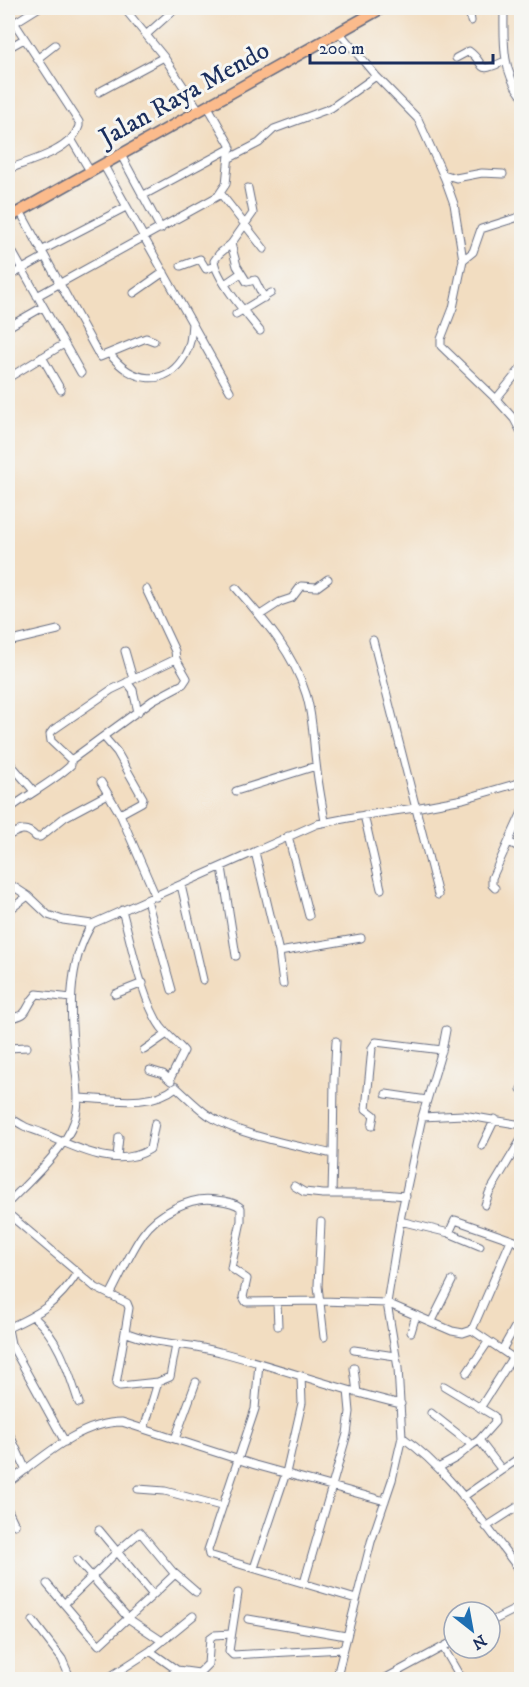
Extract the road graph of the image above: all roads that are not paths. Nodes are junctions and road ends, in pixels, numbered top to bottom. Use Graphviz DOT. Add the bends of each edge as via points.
graph roads {
  1 [pos="38,8"];
  2 [pos="124,8"];
  3 [pos="176,8"];
  4 [pos="382,8"];
  5 [pos="492,8"];
  6 [pos="504,8"];
  7 [pos="8,14"];
  8 [pos="471,21"];
  9 [pos="14,22"];
  10 [pos="339,32"];
  11 [pos="147,34"];
  12 [pos="24,39"];
  13 [pos="55,45"];
  14 [pos="8,48"];
  15 [pos="164,57"];
  16 [pos="456,58"];
  17 [pos="37,59"];
  18 [pos="505,61"];
  19 [pos="376,76"];
  20 [pos="99,92"];
  21 [pos="519,93"];
  22 [pos="203,107"];
  23 [pos="71,139"];
  24 [pos="231,148"];
  25 [pos="121,154"];
  26 [pos="230,158"];
  27 [pos="103,164"];
  28 [pos="8,169"];
  29 [pos="90,171"];
  30 [pos="443,174"];
  31 [pos="503,174"];
  32 [pos="248,188"];
  33 [pos="220,194"];
  34 [pos="142,196"];
  35 [pos="126,207"];
  36 [pos="20,211"];
  37 [pos="522,216"];
  38 [pos="8,218"];
  39 [pos="245,226"];
  40 [pos="161,229"];
  41 [pos="144,237"];
  42 [pos="8,244"];
  43 [pos="231,244"];
  44 [pos="264,249"];
  45 [pos="42,254"];
  46 [pos="463,260"];
  47 [pos="181,266"];
  48 [pos="215,266"];
  49 [pos="21,270"];
  50 [pos="164,272"];
  51 [pos="241,273"];
  52 [pos="8,278"];
  53 [pos="59,284"];
  54 [pos="225,284"];
  55 [pos="134,293"];
  56 [pos="271,293"];
  57 [pos="37,296"];
  58 [pos="264,298"];
  59 [pos="43,306"];
  60 [pos="240,312"];
  61 [pos="192,323"];
  62 [pos="8,327"];
  63 [pos="260,331"];
  64 [pos="154,340"];
  65 [pos="64,344"];
  66 [pos="110,354"];
  67 [pos="42,357"];
  68 [pos="522,367"];
  69 [pos="81,373"];
  70 [pos="8,378"];
  71 [pos="61,390"];
  72 [pos="230,391"];
  73 [pos="496,399"];
  74 [pos="522,434"];
  75 [pos="328,579"];
  76 [pos="236,588"];
  77 [pos="146,589"];
  78 [pos="260,615"];
  79 [pos="58,630"];
  80 [pos="373,640"];
  81 [pos="8,642"];
  82 [pos="125,651"];
  83 [pos="176,659"];
  84 [pos="130,681"];
  85 [pos="138,712"];
  86 [pos="104,737"];
  87 [pos="71,760"];
  88 [pos="8,761"];
  89 [pos="316,766"];
  90 [pos="101,782"];
  91 [pos="522,782"];
  92 [pos="33,790"];
  93 [pos="236,791"];
  94 [pos="108,794"];
  95 [pos="415,808"];
  96 [pos="8,810"];
  97 [pos="522,812"];
  98 [pos="120,814"];
  99 [pos="364,815"];
  100 [pos="325,822"];
  101 [pos="8,836"];
  102 [pos="288,836"];
  103 [pos="509,842"];
  104 [pos="522,849"];
  105 [pos="255,852"];
  106 [pos="222,867"];
  107 [pos="8,883"];
  108 [pos="181,885"];
  109 [pos="495,888"];
  110 [pos="381,889"];
  111 [pos="438,895"];
  112 [pos="28,896"];
  113 [pos="156,897"];
  114 [pos="147,900"];
  115 [pos="122,910"];
  116 [pos="8,911"];
  117 [pos="309,916"];
  118 [pos="92,924"];
  119 [pos="361,938"];
  120 [pos="279,952"];
  121 [pos="236,956"];
  122 [pos="203,980"];
  123 [pos="143,983"];
  124 [pos="282,984"];
  125 [pos="172,990"];
  126 [pos="115,994"];
  127 [pos="71,998"];
  128 [pos="8,1018"];
  129 [pos="446,1030"];
  130 [pos="167,1034"];
  131 [pos="336,1041"];
  132 [pos="27,1047"];
  133 [pos="8,1048"];
  134 [pos="144,1050"];
  135 [pos="442,1051"];
  136 [pos="150,1070"];
  137 [pos="170,1079"];
  138 [pos="176,1088"];
  139 [pos="386,1094"];
  140 [pos="79,1098"];
  141 [pos="428,1100"];
  142 [pos="8,1117"];
  143 [pos="422,1117"];
  144 [pos="495,1119"];
  145 [pos="155,1123"];
  146 [pos="522,1125"];
  147 [pos="372,1126"];
  148 [pos="119,1137"];
  149 [pos="522,1138"];
  150 [pos="63,1143"];
  151 [pos="482,1146"];
  152 [pos="333,1154"];
  153 [pos="117,1157"];
  154 [pos="294,1186"];
  155 [pos="332,1194"];
  156 [pos="406,1196"];
  157 [pos="8,1203"];
  158 [pos="485,1205"];
  159 [pos="8,1216"];
  160 [pos="400,1221"];
  161 [pos="321,1222"];
  162 [pos="450,1233"];
  163 [pos="511,1240"];
  164 [pos="522,1245"];
  165 [pos="480,1246"];
  166 [pos="76,1274"];
  167 [pos="452,1281"];
  168 [pos="110,1295"];
  169 [pos="321,1301"];
  170 [pos="277,1303"];
  171 [pos="387,1303"];
  172 [pos="416,1315"];
  173 [pos="34,1317"];
  174 [pos="519,1320"];
  175 [pos="432,1322"];
  176 [pos="278,1326"];
  177 [pos="8,1329"];
  178 [pos="472,1330"];
  179 [pos="125,1332"];
  180 [pos="411,1332"];
  181 [pos="324,1337"];
  182 [pos="488,1342"];
  183 [pos="176,1345"];
  184 [pos="354,1350"];
  185 [pos="502,1350"];
  186 [pos="395,1356"];
  187 [pos="512,1358"];
  188 [pos="259,1364"];
  189 [pos="522,1364"];
  190 [pos="354,1368"];
  191 [pos="466,1373"];
  192 [pos="301,1376"];
  193 [pos="158,1382"];
  194 [pos="196,1382"];
  195 [pos="444,1386"];
  196 [pos="348,1390"];
  197 [pos="357,1393"];
  198 [pos="79,1403"];
  199 [pos="401,1404"];
  200 [pos="480,1408"];
  201 [pos="431,1413"];
  202 [pos="144,1429"];
  203 [pos="8,1431"];
  204 [pos="402,1437"];
  205 [pos="175,1439"];
  206 [pos="65,1442"];
  207 [pos="476,1443"];
  208 [pos="522,1456"];
  209 [pos="239,1459"];
  210 [pos="438,1468"];
  211 [pos="26,1470"];
  212 [pos="502,1470"];
  213 [pos="286,1473"];
  214 [pos="8,1483"];
  215 [pos="333,1487"];
  216 [pos="138,1489"];
  217 [pos="463,1497"];
  218 [pos="385,1501"];
  219 [pos="522,1504"];
  220 [pos="221,1506"];
  221 [pos="8,1510"];
  222 [pos="15,1525"];
  223 [pos="486,1527"];
  224 [pos="99,1530"];
  225 [pos="117,1552"];
  226 [pos="77,1560"];
  227 [pos="254,1568"];
  228 [pos="522,1573"];
  229 [pos="175,1574"];
  230 [pos="91,1578"];
  231 [pos="304,1583"];
  232 [pos="47,1584"];
  233 [pos="196,1592"];
  234 [pos="238,1593"];
  235 [pos="153,1595"];
  236 [pos="8,1597"];
  237 [pos="356,1599"];
  238 [pos="8,1603"];
  239 [pos="64,1604"];
  240 [pos="522,1606"];
  241 [pos="193,1616"];
  242 [pos="502,1616"];
  243 [pos="129,1619"];
  244 [pos="248,1619"];
  245 [pos="33,1622"];
  246 [pos="231,1634"];
  247 [pos="346,1636"];
  248 [pos="162,1641"];
  249 [pos="343,1648"];
  250 [pos="442,1648"];
  251 [pos="150,1651"];
  252 [pos="450,1660"];
  253 [pos="177,1670"];
  254 [pos="115,1677"];
  255 [pos="336,1677"];
  256 [pos="71,1680"];
  257 [pos="105,1680"];
  258 [pos="164,1680"];
  259 [pos="325,1680"];
  260 [pos="382,1680"];
  261 [pos="462,1680"];
  1 -- 9 [label="street"];
  2 -- 11 [label="street"];
  3 -- 11 [label="street"];
  4 -- 10 [label="highway, Jalan Raya Mendo"];
  5 -- 8 [label="street" via="470,12"];
  6 -- 18 [label="street"];
  7 -- 9 [label="street"];
  9 -- 12 [label="street"];
  10 -- 19 [label="street"];
  10 -- 22 [label="highway, Jalan Raya Mendo"];
  11 -- 15 [label="street"];
  12 -- 14 [label="street"];
  12 -- 17 [label="street"];
  13 -- 17 [label="street"];
  15 -- 20 [label="street"];
  15 -- 22 [label="street"];
  16 -- 18 [label="street" via="469,51 486,68"];
  17 -- 23 [label="street" via="79,122"];
  18 -- 21 [label="street"];
  19 -- 26 [label="street" via="331,108 274,129 259,143"];
  19 -- 30 [label="street" via="418,119"];
  22 -- 24 [label="street" via="228,138"];
  22 -- 25 [label="highway, Jalan Raya Mendo"];
  23 -- 28 [label="street" via="49,154"];
  23 -- 29 [label="street"];
  24 -- 26 [label="street"];
  24 -- 34 [label="street"];
  25 -- 27 [label="highway, Jalan Raya Mendo"];
  25 -- 34 [label="street"];
  26 -- 33 [label="street" via="226,184"];
  27 -- 29 [label="highway, Jalan Raya Mendo"];
  27 -- 35 [label="street"];
  29 -- 36 [label="highway, Jalan Raya Mendo"];
  30 -- 31 [label="street" via="456,178"];
  30 -- 46 [label="street" via="457,214"];
  32 -- 39 [label="street" via="253,213"];
  33 -- 39 [label="street"];
  33 -- 40 [label="street"];
  34 -- 40 [label="street"];
  35 -- 41 [label="street"];
  35 -- 45 [label="street"];
  36 -- 38 [label="highway, Jalan Raya Mendo"];
  36 -- 45 [label="street"];
  37 -- 46 [label="street" via="481,229 471,254"];
  39 -- 43 [label="street"];
  39 -- 44 [label="street"];
  40 -- 41 [label="street"];
  41 -- 50 [label="street"];
  41 -- 53 [label="street"];
  42 -- 49 [label="street"];
  43 -- 48 [label="street" via="215,257"];
  43 -- 51 [label="street"];
  45 -- 49 [label="street"];
  45 -- 53 [label="street"];
  46 -- 73 [label="street" via="440,343"];
  47 -- 48 [label="street" via="200,259 206,269"];
  48 -- 54 [label="street"];
  49 -- 52 [label="street"];
  49 -- 57 [label="street"];
  50 -- 55 [label="street"];
  50 -- 61 [label="street"];
  51 -- 54 [label="street"];
  51 -- 58 [label="street" via="248,283 255,280"];
  53 -- 57 [label="street"];
  53 -- 66 [label="street" via="100,357"];
  54 -- 60 [label="street"];
  56 -- 58 [label="street"];
  57 -- 59 [label="street"];
  58 -- 60 [label="street"];
  59 -- 62 [label="street"];
  59 -- 65 [label="street"];
  60 -- 63 [label="street"];
  61 -- 66 [label="street" via="185,355 162,377 146,378 127,371"];
  61 -- 72 [label="street"];
  64 -- 66 [label="street" via="146,338"];
  65 -- 67 [label="street"];
  65 -- 69 [label="street"];
  67 -- 70 [label="street"];
  67 -- 71 [label="street"];
  68 -- 73 [label="street"];
  73 -- 74 [label="street"];
  75 -- 78 [label="street" via="317,586 301,586 292,598"];
  76 -- 78 [label="street"];
  77 -- 83 [label="street"];
  78 -- 89 [label="street" via="291,658 306,692"];
  79 -- 81 [label="street"];
  80 -- 95 [label="street"];
  82 -- 84 [label="street"];
  83 -- 84 [label="street"];
  83 -- 85 [label="street" via="186,681"];
  84 -- 85 [label="street"];
  84 -- 87 [label="street" via="80,710 50,734 51,741"];
  85 -- 86 [label="street"];
  86 -- 87 [label="street"];
  86 -- 98 [label="street" via="142,794 142,802"];
  87 -- 92 [label="street" via="69,767"];
  88 -- 92 [label="street"];
  89 -- 93 [label="street"];
  89 -- 100 [label="street"];
  90 -- 94 [label="street"];
  91 -- 95 [label="street"];
  92 -- 96 [label="street"];
  94 -- 98 [label="street"];
  94 -- 101 [label="street" via="65,817 40,837 28,829"];
  95 -- 99 [label="street"];
  95 -- 111 [label="street"];
  97 -- 103 [label="street"];
  98 -- 113 [label="street"];
  99 -- 100 [label="street"];
  99 -- 110 [label="street"];
  100 -- 102 [label="street"];
  102 -- 105 [label="street"];
  102 -- 117 [label="street"];
  103 -- 104 [label="street"];
  103 -- 109 [label="street" via="492,878"];
  105 -- 106 [label="street"];
  105 -- 120 [label="street"];
  106 -- 108 [label="street"];
  106 -- 121 [label="street"];
  107 -- 112 [label="street"];
  108 -- 113 [label="street"];
  108 -- 122 [label="street"];
  112 -- 116 [label="street"];
  112 -- 118 [label="street" via="48,915"];
  113 -- 114 [label="street"];
  114 -- 115 [label="street"];
  114 -- 125 [label="street"];
  115 -- 118 [label="street"];
  115 -- 123 [label="street"];
  118 -- 127 [label="street" via="75,969"];
  119 -- 120 [label="street"];
  120 -- 124 [label="street"];
  123 -- 126 [label="street"];
  123 -- 130 [label="street" via="155,1017"];
  127 -- 128 [label="street" via="37,994 24,1014"];
  127 -- 140 [label="street"];
  129 -- 135 [label="street"];
  130 -- 134 [label="street"];
  130 -- 137 [label="street" via="184,1051"];
  131 -- 152 [label="street"];
  132 -- 133 [label="street"];
  135 -- 141 [label="street"];
  135 -- 147 [label="street" via="382,1041 373,1044 366,1109 374,1115"];
  136 -- 137 [label="street"];
  137 -- 138 [label="street"];
  138 -- 140 [label="street" via="167,1095 146,1100"];
  138 -- 152 [label="street" via="222,1122"];
  139 -- 141 [label="street"];
  140 -- 150 [label="street" via="74,1124"];
  141 -- 143 [label="street"];
  142 -- 150 [label="street"];
  143 -- 144 [label="street" via="463,1115"];
  143 -- 156 [label="street"];
  144 -- 146 [label="street"];
  144 -- 151 [label="street"];
  145 -- 153 [label="street" via="150,1149 139,1155"];
  148 -- 153 [label="street"];
  149 -- 158 [label="street"];
  150 -- 153 [label="street"];
  150 -- 157 [label="street"];
  152 -- 155 [label="street"];
  154 -- 155 [label="street" via="304,1192"];
  155 -- 156 [label="street"];
  156 -- 160 [label="street"];
  159 -- 166 [label="street"];
  160 -- 162 [label="street"];
  160 -- 171 [label="street"];
  161 -- 169 [label="street"];
  162 -- 163 [label="street" via="455,1220"];
  162 -- 165 [label="street"];
  163 -- 164 [label="street"];
  163 -- 178 [label="street"];
  166 -- 168 [label="street"];
  166 -- 173 [label="street" via="66,1291"];
  167 -- 175 [label="street"];
  168 -- 170 [label="street" via="149,1227 185,1203 214,1199 241,1208 231,1268 247,1279 244,1300"];
  168 -- 179 [label="street" via="129,1305"];
  169 -- 170 [label="street"];
  169 -- 171 [label="street"];
  169 -- 181 [label="street"];
  170 -- 176 [label="street"];
  171 -- 172 [label="street"];
  171 -- 186 [label="street"];
  172 -- 175 [label="street"];
  172 -- 180 [label="street"];
  173 -- 177 [label="street"];
  173 -- 198 [label="street" via="60,1350"];
  174 -- 185 [label="street"];
  175 -- 178 [label="street" via="459,1333"];
  177 -- 206 [label="street" via="11,1344"];
  178 -- 182 [label="street"];
  179 -- 183 [label="street"];
  179 -- 193 [label="street" via="116,1384"];
  182 -- 185 [label="street"];
  182 -- 191 [label="street"];
  183 -- 188 [label="street" via="217,1351"];
  183 -- 193 [label="street" via="170,1377"];
  184 -- 186 [label="street"];
  185 -- 187 [label="street"];
  186 -- 199 [label="street"];
  187 -- 189 [label="street"];
  187 -- 200 [label="street"];
  188 -- 192 [label="street"];
  188 -- 209 [label="street" via="255,1409"];
  190 -- 197 [label="street"];
  192 -- 196 [label="street"];
  192 -- 213 [label="street" via="302,1403"];
  193 -- 202 [label="street"];
  194 -- 205 [label="street"];
  195 -- 200 [label="street"];
  196 -- 197 [label="street"];
  196 -- 215 [label="street" via="349,1424"];
  197 -- 199 [label="street"];
  199 -- 204 [label="street"];
  200 -- 207 [label="street" via="496,1421"];
  201 -- 207 [label="street"];
  202 -- 205 [label="street"];
  202 -- 206 [label="street" via="122,1422 103,1423"];
  203 -- 211 [label="street"];
  204 -- 210 [label="street"];
  204 -- 218 [label="street"];
  205 -- 209 [label="street"];
  206 -- 211 [label="street"];
  207 -- 210 [label="street"];
  207 -- 212 [label="street"];
  208 -- 212 [label="street"];
  209 -- 213 [label="street"];
  209 -- 220 [label="street"];
  210 -- 217 [label="street"];
  211 -- 214 [label="street"];
  212 -- 217 [label="street"];
  213 -- 215 [label="street"];
  213 -- 227 [label="street"];
  215 -- 218 [label="street"];
  215 -- 231 [label="street"];
  216 -- 220 [label="street" via="165,1491"];
  217 -- 223 [label="street"];
  218 -- 237 [label="street"];
  219 -- 223 [label="street"];
  220 -- 227 [label="street" via="209,1555"];
  221 -- 222 [label="street"];
  223 -- 228 [label="street"];
  224 -- 225 [label="street"];
  225 -- 229 [label="street" via="140,1532"];
  225 -- 230 [label="street"];
  225 -- 235 [label="street"];
  226 -- 230 [label="street"];
  227 -- 231 [label="street"];
  229 -- 233 [label="street"];
  229 -- 235 [label="street"];
  230 -- 239 [label="street"];
  230 -- 243 [label="street"];
  231 -- 237 [label="street"];
  232 -- 239 [label="street"];
  234 -- 246 [label="street"];
  235 -- 243 [label="street"];
  236 -- 238 [label="street"];
  237 -- 247 [label="street"];
  239 -- 243 [label="street" via="99,1645"];
  240 -- 242 [label="street"];
  241 -- 248 [label="street"];
  243 -- 248 [label="street"];
  244 -- 247 [label="street"];
  245 -- 256 [label="street" via="62,1659"];
  246 -- 249 [label="street" via="229,1651 233,1655"];
  246 -- 253 [label="street" via="210,1638 208,1664 201,1672"];
  247 -- 249 [label="street"];
  248 -- 251 [label="street"];
  249 -- 255 [label="street"];
  250 -- 260 [label="street"];
  251 -- 253 [label="street"];
  251 -- 254 [label="street"];
  252 -- 261 [label="street"];
  253 -- 258 [label="street"];
  254 -- 257 [label="street"];
  255 -- 259 [label="street"];
}
